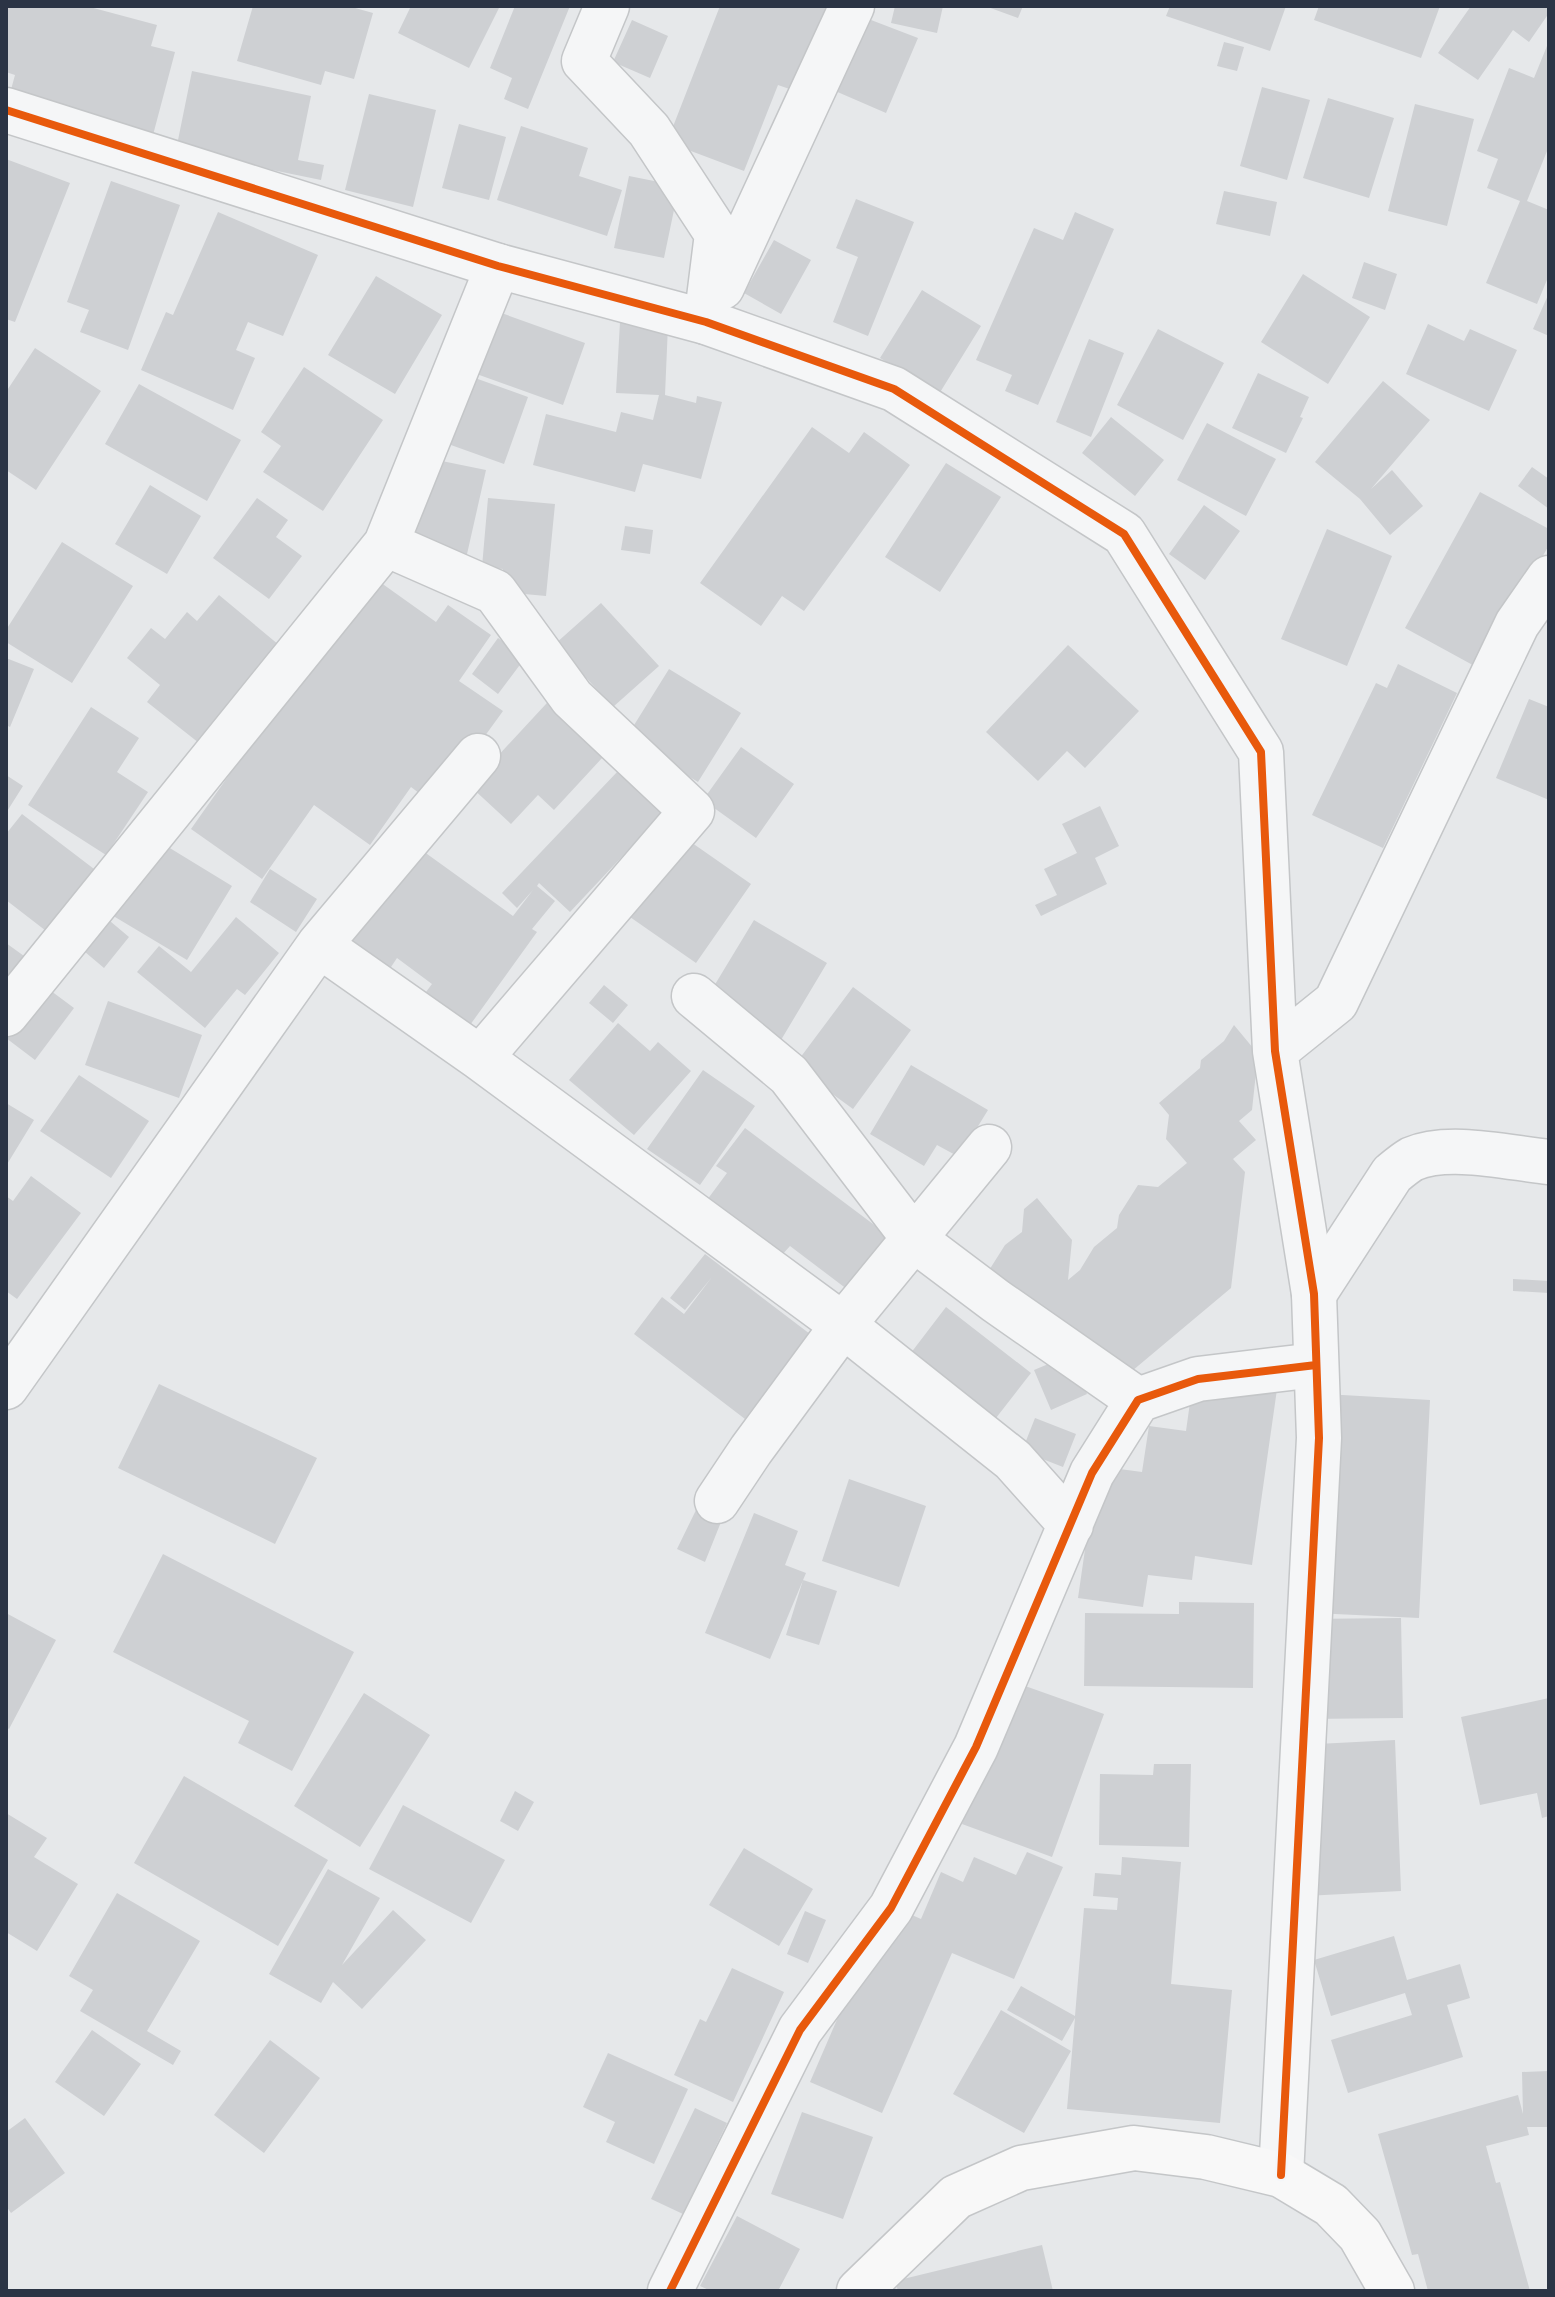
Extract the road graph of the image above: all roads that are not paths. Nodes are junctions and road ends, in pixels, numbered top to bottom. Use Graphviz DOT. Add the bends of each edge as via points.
graph roads {
  1 [pos="607,6"];
  2 [pos="852,6"];
  3 [pos="6,110"];
  4 [pos="498,266"];
  5 [pos="706,322"];
  6 [pos="386,544"];
  7 [pos="1549,578"];
  8 [pos="478,756"];
  9 [pos="319,945"];
  10 [pos="694,996"];
  11 [pos="6,1014"];
  12 [pos="1275,1051"];
  13 [pos="480,1058"];
  14 [pos="989,1147"];
  15 [pos="1549,1162"];
  16 [pos="915,1240"];
  17 [pos="1314,1294"];
  18 [pos="843,1325"];
  19 [pos="1316,1365"];
  20 [pos="6,1387"];
  21 [pos="1138,1400"];
  22 [pos="717,1501"];
  23 [pos="1071,1525"];
  24 [pos="1281,2175"];
  25 [pos="670,2291"];
  26 [pos="859,2291"];
  27 [pos="1392,2291"];
  1 -- 5 [label="street" via="584,61 649,130 717,234"];
  2 -- 5 [label="street"];
  3 -- 4 [label="street"];
  4 -- 5 [label="street"];
  4 -- 6 [label="street"];
  5 -- 12 [label="street" via="894,389 1124,534 1261,752"];
  6 -- 11 [label="street"];
  6 -- 13 [label="street" via="495,592 572,698 692,811"];
  7 -- 12 [label="street" via="1517,624 1336,1002"];
  8 -- 9 [label="street"];
  9 -- 13 [label="street"];
  9 -- 20 [label="street"];
  10 -- 16 [label="street" via="789,1075"];
  12 -- 17 [label="street"];
  13 -- 18 [label="street"];
  14 -- 16 [label="street"];
  15 -- 17 [label="street" via="1471,1153 1432,1153 1410,1160 1392,1174"];
  16 -- 18 [label="street"];
  16 -- 21 [label="street"];
  17 -- 19 [label="street"];
  18 -- 22 [label="street"];
  18 -- 23 [label="street" via="1013,1460"];
  19 -- 21 [label="street" via="1198,1379"];
  19 -- 24 [label="street" via="1319,1438"];
  21 -- 23 [label="street" via="1092,1473"];
  23 -- 25 [label="street" via="962,1774 891,1908 800,2030"];
  24 -- 26 [label="main road" via="1206,2157 1134,2148 1021,2168 956,2197"];
  24 -- 27 [label="main road" via="1331,2205 1360,2235"];
}
